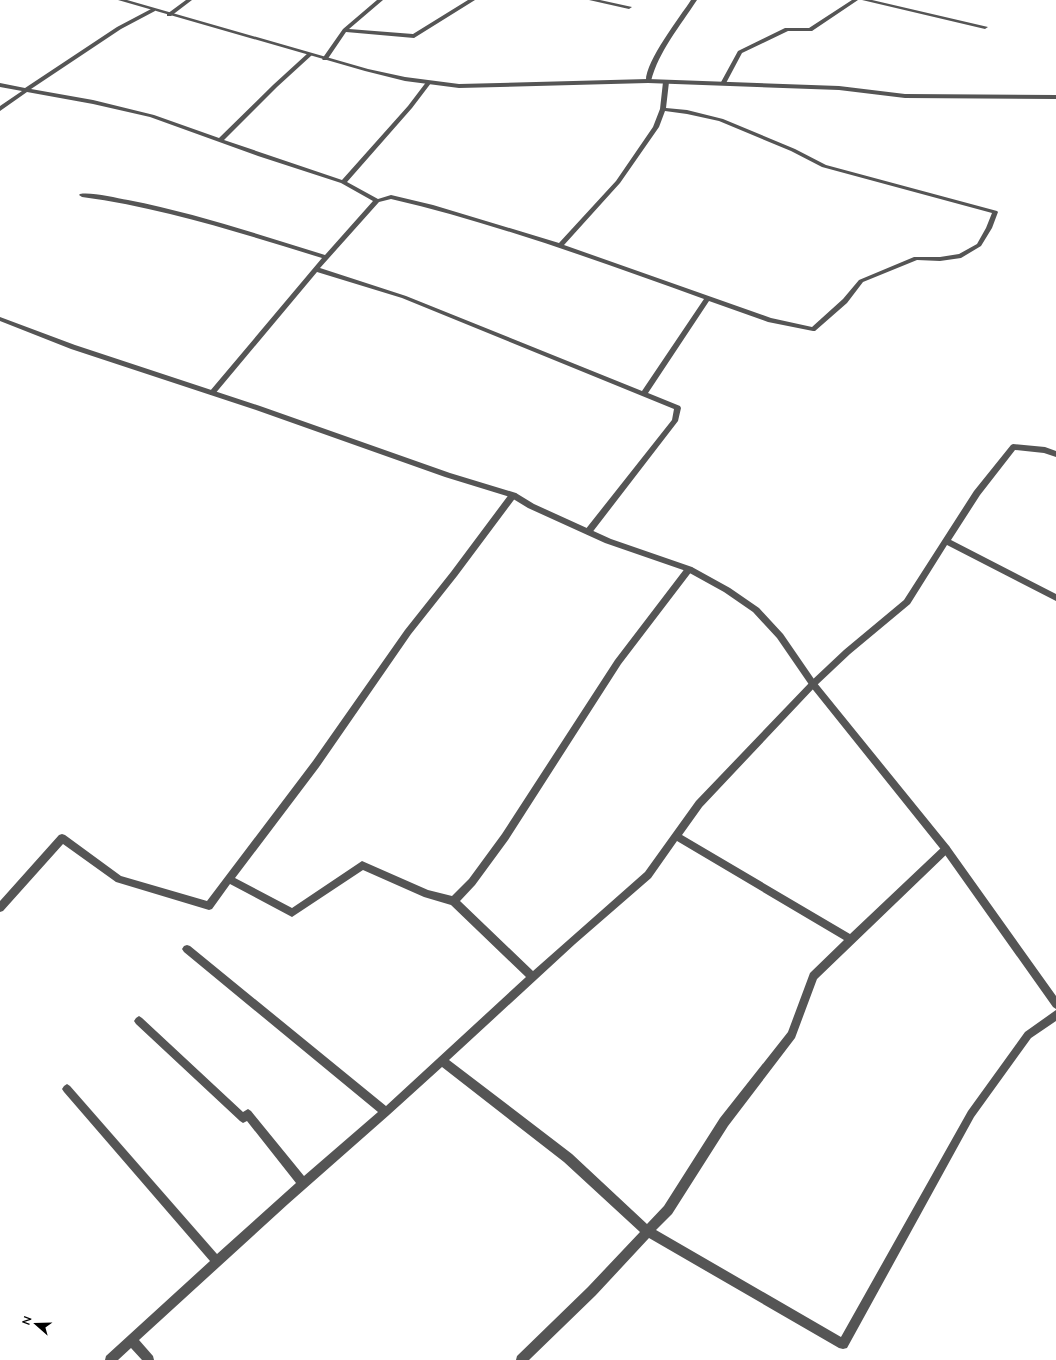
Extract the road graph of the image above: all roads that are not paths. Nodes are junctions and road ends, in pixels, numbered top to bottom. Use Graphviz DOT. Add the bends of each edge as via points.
graph roads {
  1 [pos="121,0"];
  2 [pos="189,0"];
  3 [pos="380,0"];
  4 [pos="472,0"];
  5 [pos="592,0"];
  6 [pos="694,0"];
  7 [pos="856,0"];
  8 [pos="865,0"];
  9 [pos="629,6"];
  10 [pos="153,10"];
  11 [pos="169,15"];
  12 [pos="985,26"];
  13 [pos="345,30"];
  14 [pos="310,54"];
  15 [pos="325,59"];
  16 [pos="648,81"];
  17 [pos="429,82"];
  18 [pos="666,82"];
  19 [pos="723,84"];
  20 [pos="0,85"];
  21 [pos="26,90"];
  22 [pos="1056,97"];
  23 [pos="0,110"];
  24 [pos="663,110"];
  25 [pos="220,141"];
  26 [pos="343,182"];
  27 [pos="82,195"];
  28 [pos="377,201"];
  29 [pos="560,246"];
  30 [pos="326,258"];
  31 [pos="316,269"];
  32 [pos="708,298"];
  33 [pos="0,319"];
  34 [pos="212,393"];
  35 [pos="644,393"];
  36 [pos="1056,454"];
  37 [pos="513,494"];
  38 [pos="588,532"];
  39 [pos="946,541"];
  40 [pos="689,569"];
  41 [pos="1056,598"];
  42 [pos="813,684"];
  43 [pos="676,836"];
  44 [pos="946,848"];
  45 [pos="229,879"];
  46 [pos="454,901"];
  47 [pos="0,908"];
  48 [pos="850,939"];
  49 [pos="187,949"];
  50 [pos="533,977"];
  51 [pos="1056,1004"];
  52 [pos="1056,1015"];
  53 [pos="139,1021"];
  54 [pos="442,1061"];
  55 [pos="67,1089"];
  56 [pos="386,1112"];
  57 [pos="303,1184"];
  58 [pos="648,1231"];
  59 [pos="217,1262"];
  60 [pos="132,1340"];
  61 [pos="110,1360"];
  62 [pos="149,1360"];
  63 [pos="521,1360"];
  1 -- 10 [label="street"];
  2 -- 11 [label="street"];
  3 -- 13 [label="street"];
  4 -- 13 [label="street" via="414,36"];
  5 -- 9 [label="street"];
  6 -- 16 [label="street" via="650,70"];
  7 -- 19 [label="street" via="810,30 787,29 740,52"];
  8 -- 12 [label="street"];
  10 -- 11 [label="street"];
  10 -- 21 [label="street" via="119,28"];
  11 -- 14 [label="street"];
  13 -- 15 [label="street"];
  14 -- 15 [label="street"];
  14 -- 25 [label="street"];
  15 -- 17 [label="street" via="405,79"];
  16 -- 17 [label="street" via="460,86"];
  16 -- 18 [label="street"];
  17 -- 26 [label="street"];
  18 -- 19 [label="street"];
  18 -- 24 [label="street"];
  19 -- 22 [label="street" via="839,88 905,96"];
  20 -- 21 [label="street"];
  21 -- 23 [label="street"];
  21 -- 25 [label="street" via="152,116"];
  24 -- 29 [label="street" via="656,127 618,182"];
  24 -- 32 [label="street" via="687,112 720,120 793,150 824,166 995,212 979,245 961,256 940,259 916,258 861,281 814,329 770,320"];
  25 -- 26 [label="street"];
  26 -- 28 [label="street"];
  27 -- 30 [label="street" via="113,198 182,214"];
  28 -- 29 [label="street" via="391,197 433,207"];
  28 -- 30 [label="street"];
  29 -- 32 [label="street"];
  30 -- 31 [label="street"];
  31 -- 34 [label="street"];
  31 -- 35 [label="street" via="404,298"];
  32 -- 35 [label="street"];
  33 -- 34 [label="street" via="73,347"];
  34 -- 37 [label="street" via="448,475"];
  35 -- 38 [label="street" via="678,408 675,421"];
  36 -- 39 [label="street" via="1045,450 1013,447 977,493"];
  37 -- 38 [label="street" via="531,506"];
  37 -- 45 [label="street" via="426,608 316,764"];
  38 -- 40 [label="street"];
  39 -- 41 [label="street"];
  39 -- 42 [label="street" via="907,602"];
  40 -- 42 [label="street" via="756,610 780,636"];
  40 -- 46 [label="street" via="618,662 505,837 472,882"];
  42 -- 43 [label="street" via="699,804"];
  42 -- 44 [label="street"];
  43 -- 48 [label="street"];
  43 -- 50 [label="street" via="648,874"];
  44 -- 48 [label="street"];
  44 -- 51 [label="street"];
  45 -- 46 [label="street" via="292,913 362,865 427,894"];
  45 -- 47 [label="street" via="209,906 119,879 62,838"];
  46 -- 50 [label="street"];
  48 -- 58 [label="street" via="812,976 792,1035 724,1122 668,1210"];
  49 -- 56 [label="street"];
  50 -- 54 [label="street"];
  52 -- 58 [label="street" via="1028,1035 971,1114 843,1344"];
  53 -- 57 [label="street" via="243,1118 248,1114"];
  54 -- 56 [label="street"];
  54 -- 58 [label="street" via="568,1158"];
  55 -- 59 [label="street"];
  56 -- 57 [label="street"];
  57 -- 59 [label="street"];
  58 -- 63 [label="street" via="592,1291"];
  59 -- 60 [label="street"];
  60 -- 61 [label="street"];
  60 -- 62 [label="street"];
}
